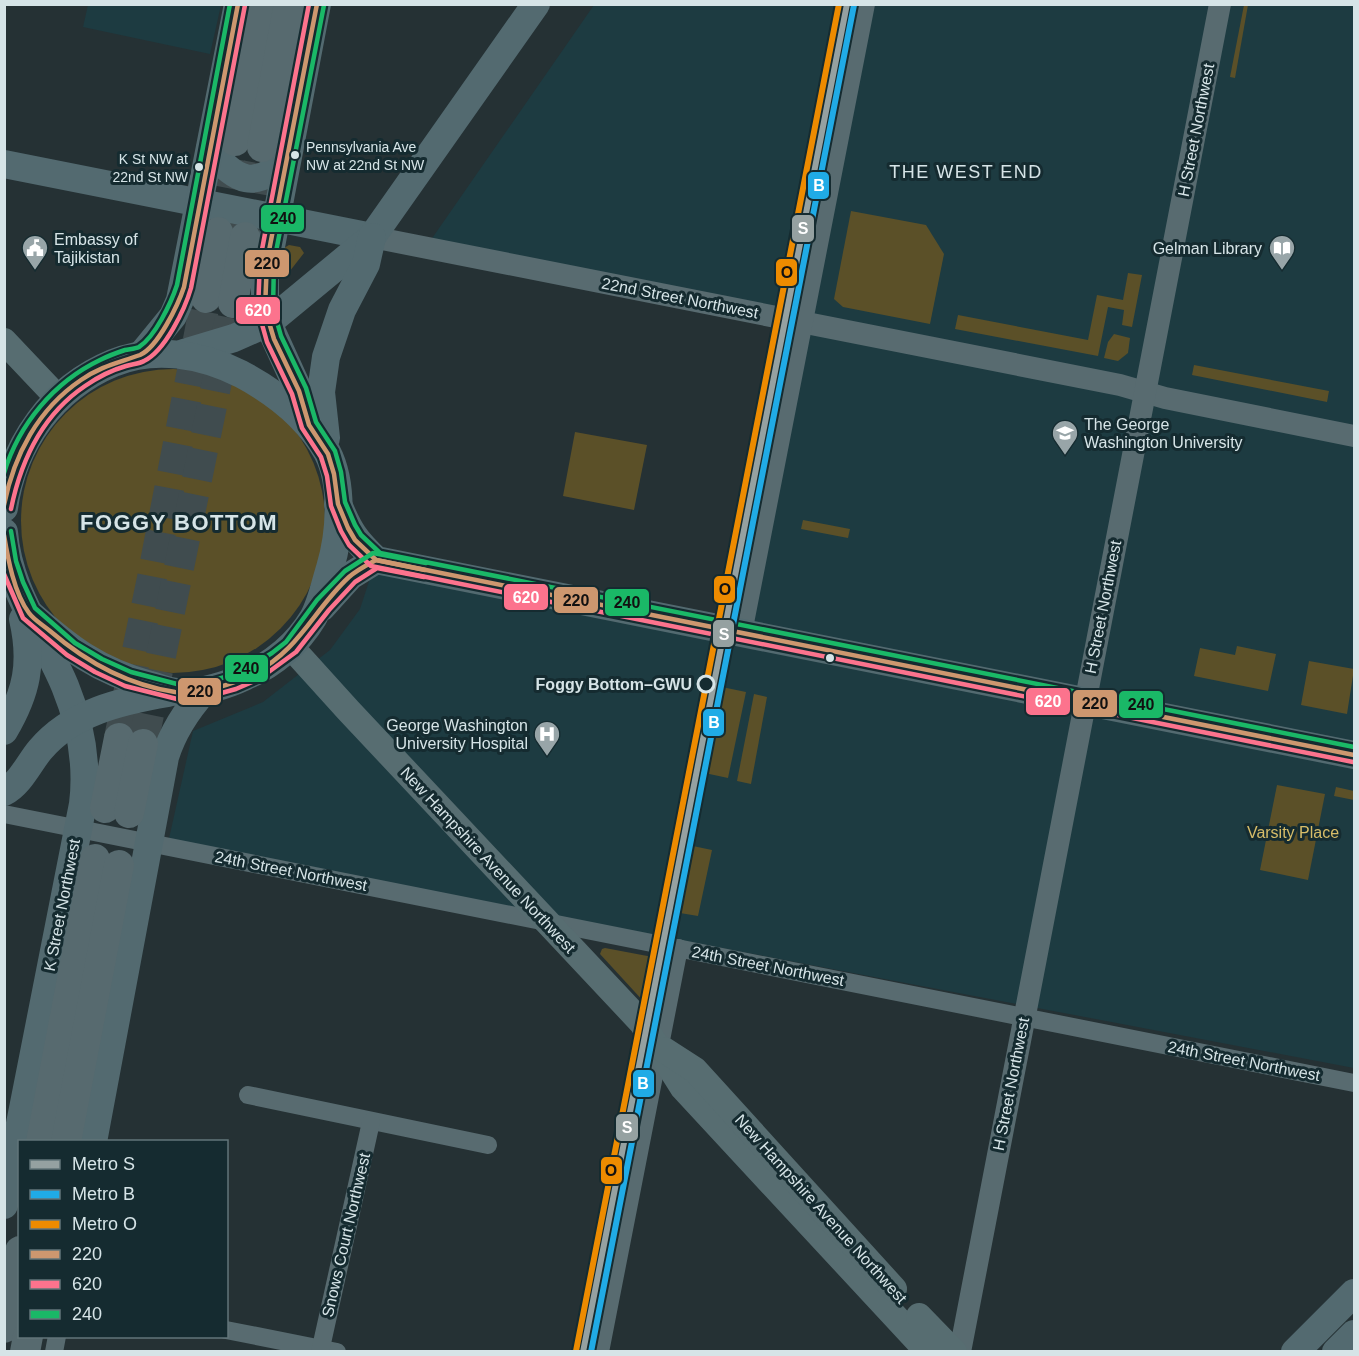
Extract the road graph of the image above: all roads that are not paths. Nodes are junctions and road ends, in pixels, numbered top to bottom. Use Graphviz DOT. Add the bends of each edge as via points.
graph roads {
  1 [pos="238,4"];
  2 [pos="262,4"];
  3 [pos="289,4"];
  4 [pos="317,4"];
  5 [pos="536,4"];
  6 [pos="864,4"];
  7 [pos="1220,4"];
  8 [pos="248,149"];
  9 [pos="4,164"];
  10 [pos="200,202"];
  11 [pos="276,217"];
  12 [pos="231,235"];
  13 [pos="372,237"];
  14 [pos="219,301"];
  15 [pos="802,322"];
  16 [pos="268,323"];
  17 [pos="4,340"];
  18 [pos="142,354"];
  19 [pos="179,354"];
  20 [pos="1146,392"];
  21 [pos="58,398"];
  22 [pos="309,425"];
  23 [pos="1354,436"];
  24 [pos="328,454"];
  25 [pos="338,504"];
  26 [pos="4,507"];
  27 [pos="4,532"];
  28 [pos="376,560"];
  29 [pos="16,585"];
  30 [pos="29,614"];
  31 [pos="315,616"];
  32 [pos="741,633"];
  33 [pos="283,653"];
  34 [pos="205,690"];
  35 [pos="176,692"];
  36 [pos="1084,702"];
  37 [pos="77,720"];
  38 [pos="4,731"];
  39 [pos="131,741"];
  40 [pos="1354,755"];
  41 [pos="4,792"];
  42 [pos="117,810"];
  43 [pos="4,814"];
  44 [pos="78,829"];
  45 [pos="150,843"];
  46 [pos="547,922"];
  47 [pos="679,948"];
  48 [pos="1024,1017"];
  49 [pos="659,1047"];
  50 [pos="1354,1083"];
  51 [pos="248,1095"];
  52 [pos="371,1122"];
  53 [pos="41,1140"];
  54 [pos="66,1140"];
  55 [pos="93,1140"];
  56 [pos="488,1145"];
  57 [pos="4,1205"];
  58 [pos="808,1208"];
  59 [pos="18,1261"];
  60 [pos="4,1275"];
  61 [pos="1354,1293"];
  62 [pos="7,1317"];
  63 [pos="228,1330"];
  64 [pos="1354,1334"];
  65 [pos="326,1350"];
  66 [pos="600,1352"];
  67 [pos="928,1352"];
  68 [pos="954,1352"];
  69 [pos="960,1352"];
  70 [pos="1295,1352"];
  71 [pos="1336,1352"];
  1 -- 8 [label="main road"];
  2 -- 8 [label="highway"];
  3 -- 8 [label="highway"];
  4 -- 8 [label="main road"];
  5 -- 13 [label="main road"];
  6 -- 15 [label="street"];
  7 -- 20 [label="street, H Street Northwest"];
  8 -- 10 [label="main road"];
  8 -- 11 [label="main road"];
  9 -- 10 [label="main road, 22nd Street Northwest"];
  10 -- 11 [label="main road, 22nd Street Northwest"];
  10 -- 18 [label="main road" via="180,300 173,316"];
  11 -- 13 [label="main road, 22nd Street Northwest"];
  11 -- 16 [label="main road" via="265,278"];
  12 -- 14 [label="highway"];
  13 -- 15 [label="street, 22nd Street Northwest"];
  13 -- 16 [label="main road"];
  13 -- 24 [label="main road" via="366,264 342,310 326,357 321,392"];
  15 -- 20 [label="street, 22nd Street Northwest"];
  15 -- 32 [label="street"];
  16 -- 19 [label="main road" via="217,344"];
  16 -- 22 [label="main road" via="299,391"];
  17 -- 21 [label="main road"];
  18 -- 19 [label="main road"];
  18 -- 21 [label="main road" via="80,380"];
  19 -- 22 [label="main road" via="209,360 247,377 282,400"];
  20 -- 23 [label="street, 22nd Street Northwest"];
  20 -- 36 [label="street, H Street Northwest"];
  21 -- 26 [label="main road" via="19,453"];
  22 -- 24 [label="main road"];
  24 -- 25 [label="main road"];
  25 -- 28 [label="main road" via="355,540"];
  25 -- 31 [label="main road" via="333,556"];
  27 -- 29 [label="main road"];
  28 -- 31 [label="main road" via="350,576"];
  28 -- 32 [label="main road"];
  29 -- 30 [label="main road, K Street Northwest"];
  29 -- 38 [label="main road" via="27,644 27,675"];
  30 -- 35 [label="main road" via="99,666 128,679"];
  30 -- 37 [label="main road, K Street Northwest" via="65,685"];
  31 -- 33 [label="main road"];
  32 -- 36 [label="main road"];
  33 -- 34 [label="main road" via="255,672"];
  33 -- 46 [label="main road, New Hampshire Avenue Northwest"];
  34 -- 35 [label="main road"];
  34 -- 45 [label="main road" via="185,713 170,742"];
  35 -- 37 [label="main road" via="125,701"];
  36 -- 40 [label="main road"];
  36 -- 48 [label="street, H Street Northwest"];
  37 -- 41 [label="main road" via="50,739 12,788"];
  37 -- 44 [label="main road, K Street Northwest" via="86,767"];
  39 -- 42 [label="highway"];
  43 -- 44 [label="street, 24th Street Northwest"];
  44 -- 45 [label="street, 24th Street Northwest"];
  44 -- 57 [label="main road, K Street Northwest"];
  45 -- 46 [label="street, 24th Street Northwest"];
  45 -- 55 [label="main road"];
  46 -- 47 [label="street, 24th Street Northwest"];
  46 -- 49 [label="main road, New Hampshire Avenue Northwest" via="642,1023"];
  47 -- 48 [label="street, 24th Street Northwest"];
  47 -- 49 [label="street"];
  48 -- 50 [label="street, 24th Street Northwest"];
  48 -- 69 [label="street, H Street Northwest"];
  49 -- 58 [label="main road, New Hampshire Avenue Northwest" via="683,1088"];
  49 -- 66 [label="street"];
  51 -- 52 [label="street"];
  52 -- 56 [label="street"];
  52 -- 65 [label="street, Snows Court Northwest"];
  53 -- 54 [label="highway, K Street Northwest" via="107,862"];
  58 -- 67 [label="main road, New Hampshire Avenue Northwest"];
  58 -- 68 [label="main road, New Hampshire Avenue Northwest"];
  59 -- 62 [label="highway"];
  60 -- 62 [label="highway"];
  61 -- 70 [label="main road"];
  63 -- 65 [label="street"];
  64 -- 71 [label="main road"];
}
